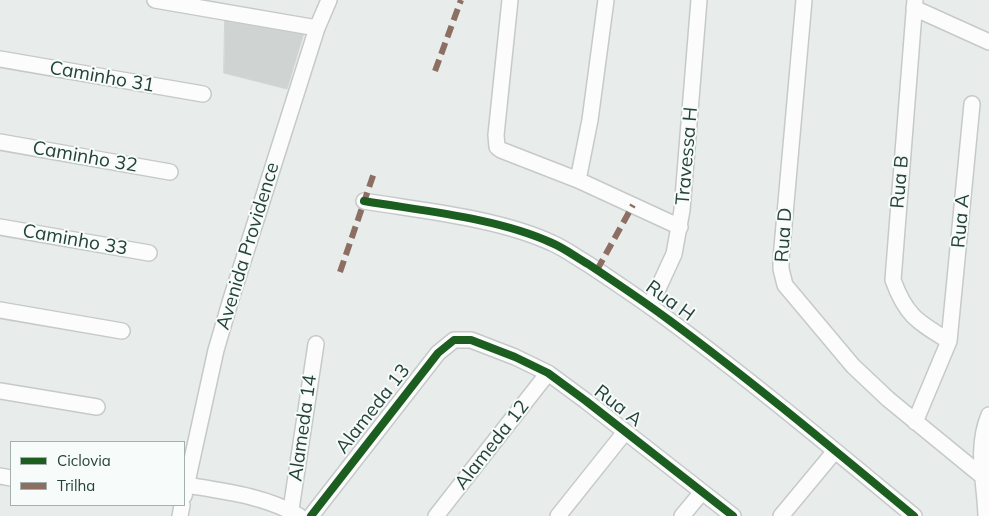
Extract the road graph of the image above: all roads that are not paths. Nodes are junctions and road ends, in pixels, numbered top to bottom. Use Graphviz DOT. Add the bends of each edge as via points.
graph roads {
  1 [pos="155,0"];
  2 [pos="329,0"];
  3 [pos="510,0"];
  4 [pos="606,0"];
  5 [pos="699,0"];
  6 [pos="804,0"];
  7 [pos="199,4"];
  8 [pos="914,4"];
  9 [pos="317,28"];
  10 [pos="989,42"];
  11 [pos="0,59"];
  12 [pos="204,94"];
  13 [pos="972,104"];
  14 [pos="0,142"];
  15 [pos="170,172"];
  16 [pos="578,180"];
  17 [pos="364,201"];
  18 [pos="0,227"];
  19 [pos="680,227"];
  20 [pos="149,253"];
  21 [pos="650,306"];
  22 [pos="0,310"];
  23 [pos="122,331"];
  24 [pos="471,340"];
  25 [pos="949,341"];
  26 [pos="316,344"];
  27 [pos="548,373"];
  28 [pos="0,392"];
  29 [pos="97,407"];
  30 [pos="989,415"];
  31 [pos="915,422"];
  32 [pos="625,432"];
  33 [pos="835,451"];
  34 [pos="982,476"];
  35 [pos="185,491"];
  36 [pos="702,492"];
  37 [pos="293,514"];
  38 [pos="311,516"];
  39 [pos="436,516"];
  40 [pos="558,516"];
  41 [pos="682,516"];
  42 [pos="733,516"];
  43 [pos="781,516"];
  44 [pos="914,516"];
  45 [pos="986,516"];
  1 -- 7 [label="street"];
  2 -- 9 [label="street, Avenida Providence"];
  3 -- 16 [label="street" via="497,147"];
  4 -- 16 [label="street" via="590,120"];
  5 -- 19 [label="street, Travessa H"];
  6 -- 31 [label="street, Rua D" via="782,279 847,360"];
  7 -- 9 [label="street"];
  8 -- 10 [label="street"];
  8 -- 25 [label="street, Rua B" via="893,280 912,316"];
  9 -- 35 [label="street, Avenida Providence" via="221,333"];
  11 -- 12 [label="street, Caminho 31"];
  13 -- 25 [label="street, Rua A"];
  14 -- 15 [label="street, Caminho 32"];
  16 -- 19 [label="street"];
  17 -- 21 [label="street, Rua H" via="466,218 529,234 567,251"];
  18 -- 20 [label="street, Caminho 33"];
  19 -- 21 [label="street, Travessa H" via="674,254"];
  21 -- 33 [label="street, Rua H"];
  22 -- 23 [label="street"];
  24 -- 27 [label="street, Rua A"];
  24 -- 38 [label="street, Alameda 13" via="454,340 438,353"];
  25 -- 31 [label="street, Rua A"];
  26 -- 37 [label="street, Alameda 14"];
  27 -- 32 [label="street, Rua A"];
  27 -- 39 [label="street, Alameda 12"];
  28 -- 29 [label="street"];
  30 -- 34 [label="street" via="982,435"];
  31 -- 34 [label="street, Rua D"];
  32 -- 36 [label="street, Rua A"];
  32 -- 40 [label="street"];
  33 -- 43 [label="street"];
  33 -- 44 [label="street, Rua H"];
  34 -- 45 [label="street"];
  35 -- 37 [label="street" via="257,499"];
  36 -- 41 [label="street"];
  36 -- 42 [label="street, Rua A"];
}
